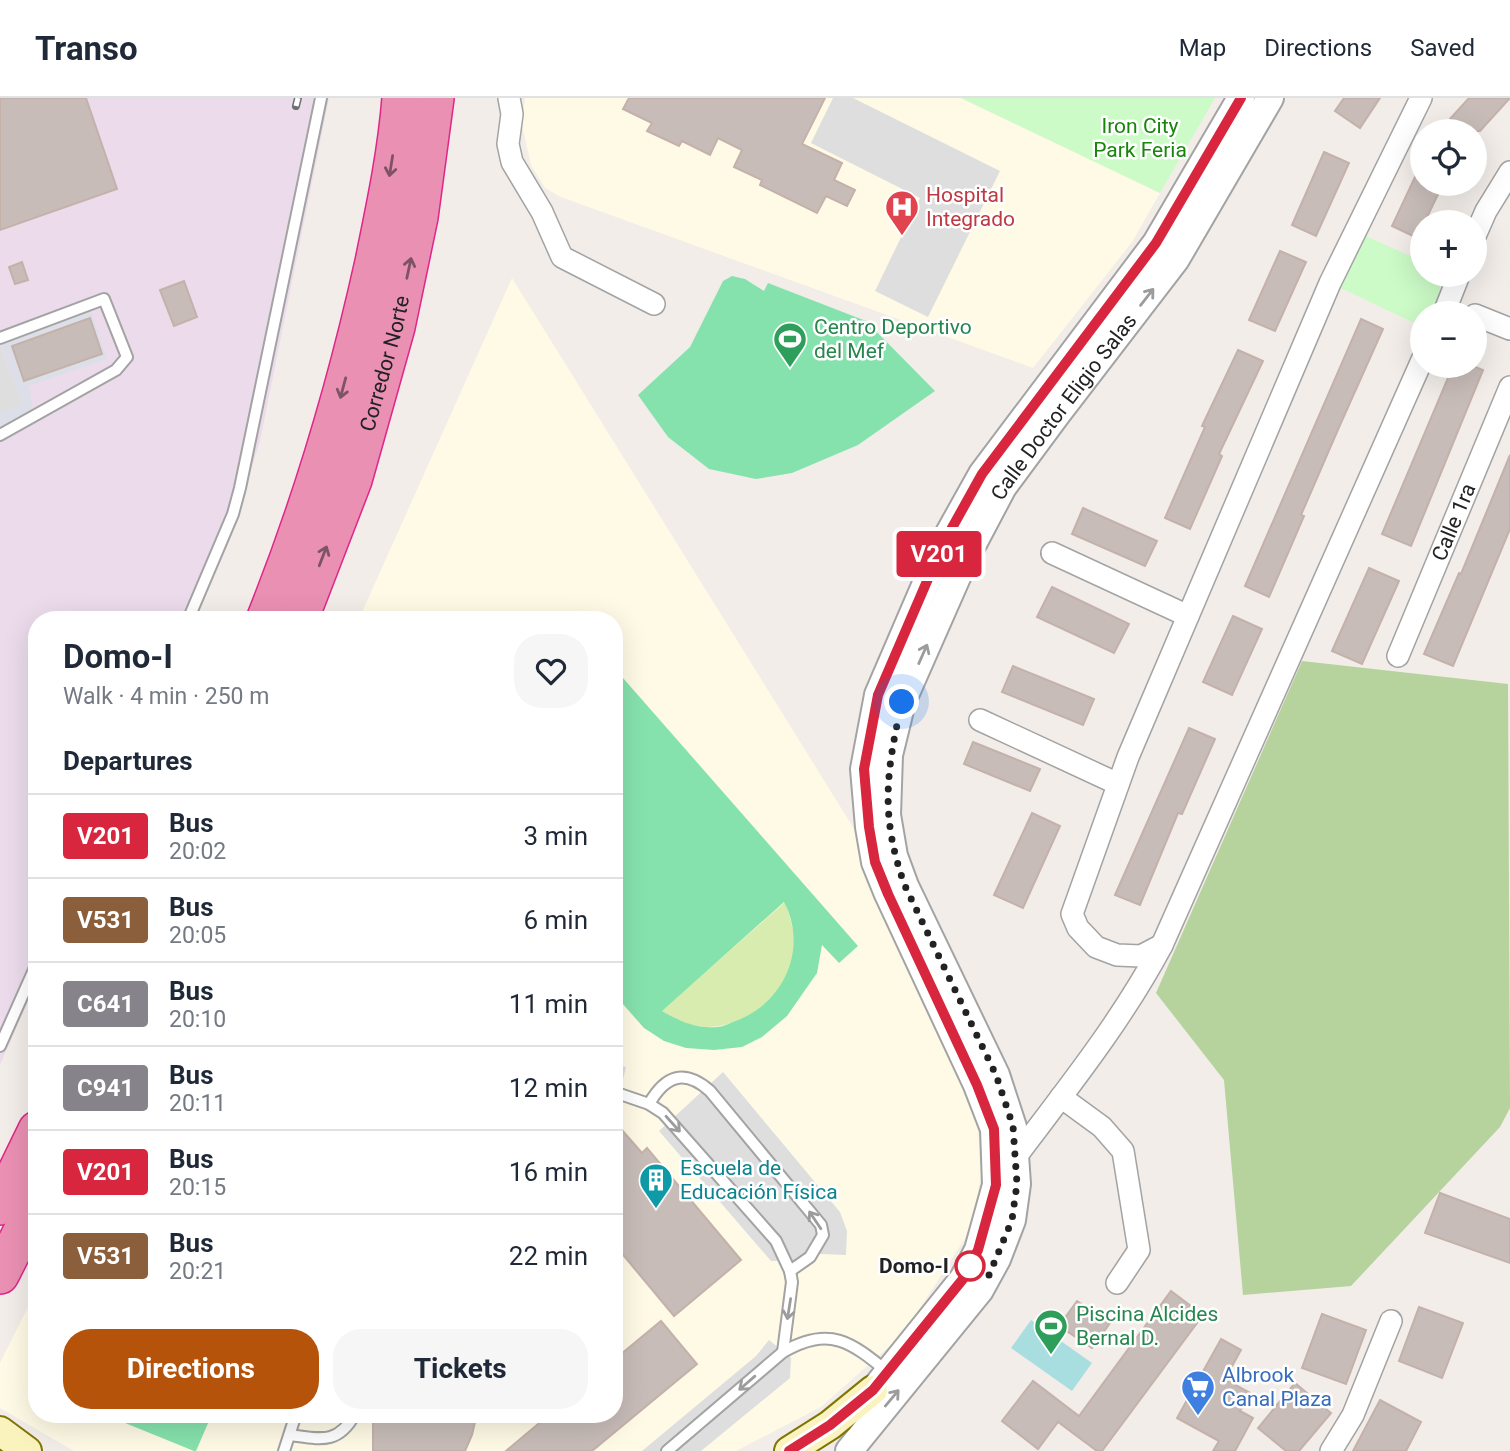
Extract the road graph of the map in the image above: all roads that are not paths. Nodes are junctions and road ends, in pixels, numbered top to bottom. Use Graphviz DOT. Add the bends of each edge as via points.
graph roads {
  1 [pos="321,98"];
  2 [pos="401,98"];
  3 [pos="435,98"];
  4 [pos="509,98"];
  5 [pos="1241,98"];
  6 [pos="1270,98"];
  7 [pos="1421,98"];
  8 [pos="1510,172"];
  9 [pos="1487,210"];
  10 [pos="654,304"];
  11 [pos="1487,320"];
  12 [pos="1510,329"];
  13 [pos="0,338"];
  14 [pos="1415,378"];
  15 [pos="1510,387"];
  16 [pos="0,435"];
  17 [pos="1052,554"];
  18 [pos="192,611"];
  19 [pos="268,611"];
  20 [pos="302,611"];
  21 [pos="1188,616"];
  22 [pos="1398,656"];
  23 [pos="980,720"];
  24 [pos="1118,784"];
  25 [pos="1162,946"];
  26 [pos="28,983"];
  27 [pos="0,1046"];
  28 [pos="623,1095"];
  29 [pos="1061,1097"];
  30 [pos="649,1104"];
  31 [pos="28,1148"];
  32 [pos="1015,1158"];
  33 [pos="0,1206"];
  34 [pos="28,1220"];
  35 [pos="790,1271"];
  36 [pos="0,1275"];
  37 [pos="1117,1283"];
  38 [pos="1391,1321"];
  39 [pos="783,1352"];
  40 [pos="881,1381"];
  41 [pos="293,1423"];
  42 [pos="349,1423"];
  43 [pos="0,1431"];
  44 [pos="290,1435"];
  45 [pos="27,1451"];
  46 [pos="285,1451"];
  47 [pos="667,1451"];
  48 [pos="789,1451"];
  49 [pos="831,1451"];
  50 [pos="849,1451"];
  51 [pos="1331,1451"];
  1 -- 18 [label="lane" via="240,488"];
  2 -- 19 [label="highway, Corredor Norte, one-way" via="363,312 326,451"];
  20 -- 3 [label="highway, Corredor Norte, one-way" via="353,480 396,327 419,217"];
  4 -- 10 [label="street" via="512,162 562,257"];
  5 -- 40 [label="street, Calle Doctor Eligio Salas" via="1156,243 982,474 943,544 878,695 864,769 875,862 994,1129 996,1185 978,1250 963,1279"];
  32 -- 6 [label="street, Calle Doctor Eligio Salas, one-way" via="1013,1126 996,1075 894,856 887,815 890,755 902,702 965,559 1003,487 1177,259"];
  7 -- 21 [label="street" via="1330,284"];
  8 -- 9 [label="street"];
  11 -- 12 [label="street"];
  13 -- 16 [label="lane" via="104,299 127,357 116,370"];
  14 -- 25 [label="street"];
  15 -- 22 [label="street, Calle 1ra"];
  17 -- 21 [label="street"];
  21 -- 24 [label="street"];
  23 -- 24 [label="street"];
  24 -- 25 [label="street" via="1072,914 1096,947 1117,955 1141,956"];
  25 -- 29 [label="street" via="1141,985"];
  26 -- 27 [label="lane"];
  28 -- 30 [label="lane"];
  29 -- 32 [label="street"];
  29 -- 37 [label="street" via="1102,1127 1123,1151 1139,1251"];
  30 -- 35 [label="lane, one-way" via="663,1113 776,1241"];
  35 -- 30 [label="lane, one-way" via="810,1257 823,1235 821,1225 710,1091 692,1078 678,1077 659,1087"];
  31 -- 33 [label="highway"];
  50 -- 32 [label="street, Calle Doctor Eligio Salas, one-way" via="980,1290 1012,1220"];
  34 -- 36 [label="highway"];
  35 -- 39 [label="lane, one-way" via="791,1302"];
  38 -- 51 [label="street" via="1353,1415"];
  39 -- 40 [label="lane" via="817,1338 839,1339 870,1357"];
  39 -- 47 [label="lane, one-way"];
  40 -- 48 [label="main road" via="830,1425"];
  40 -- 49 [label="street, Calle Doctor Eligio Salas"];
  41 -- 44 [label="lane"];
  42 -- 44 [label="lane" via="324,1440"];
  43 -- 45 [label="main road"];
  44 -- 46 [label="lane"];
}
